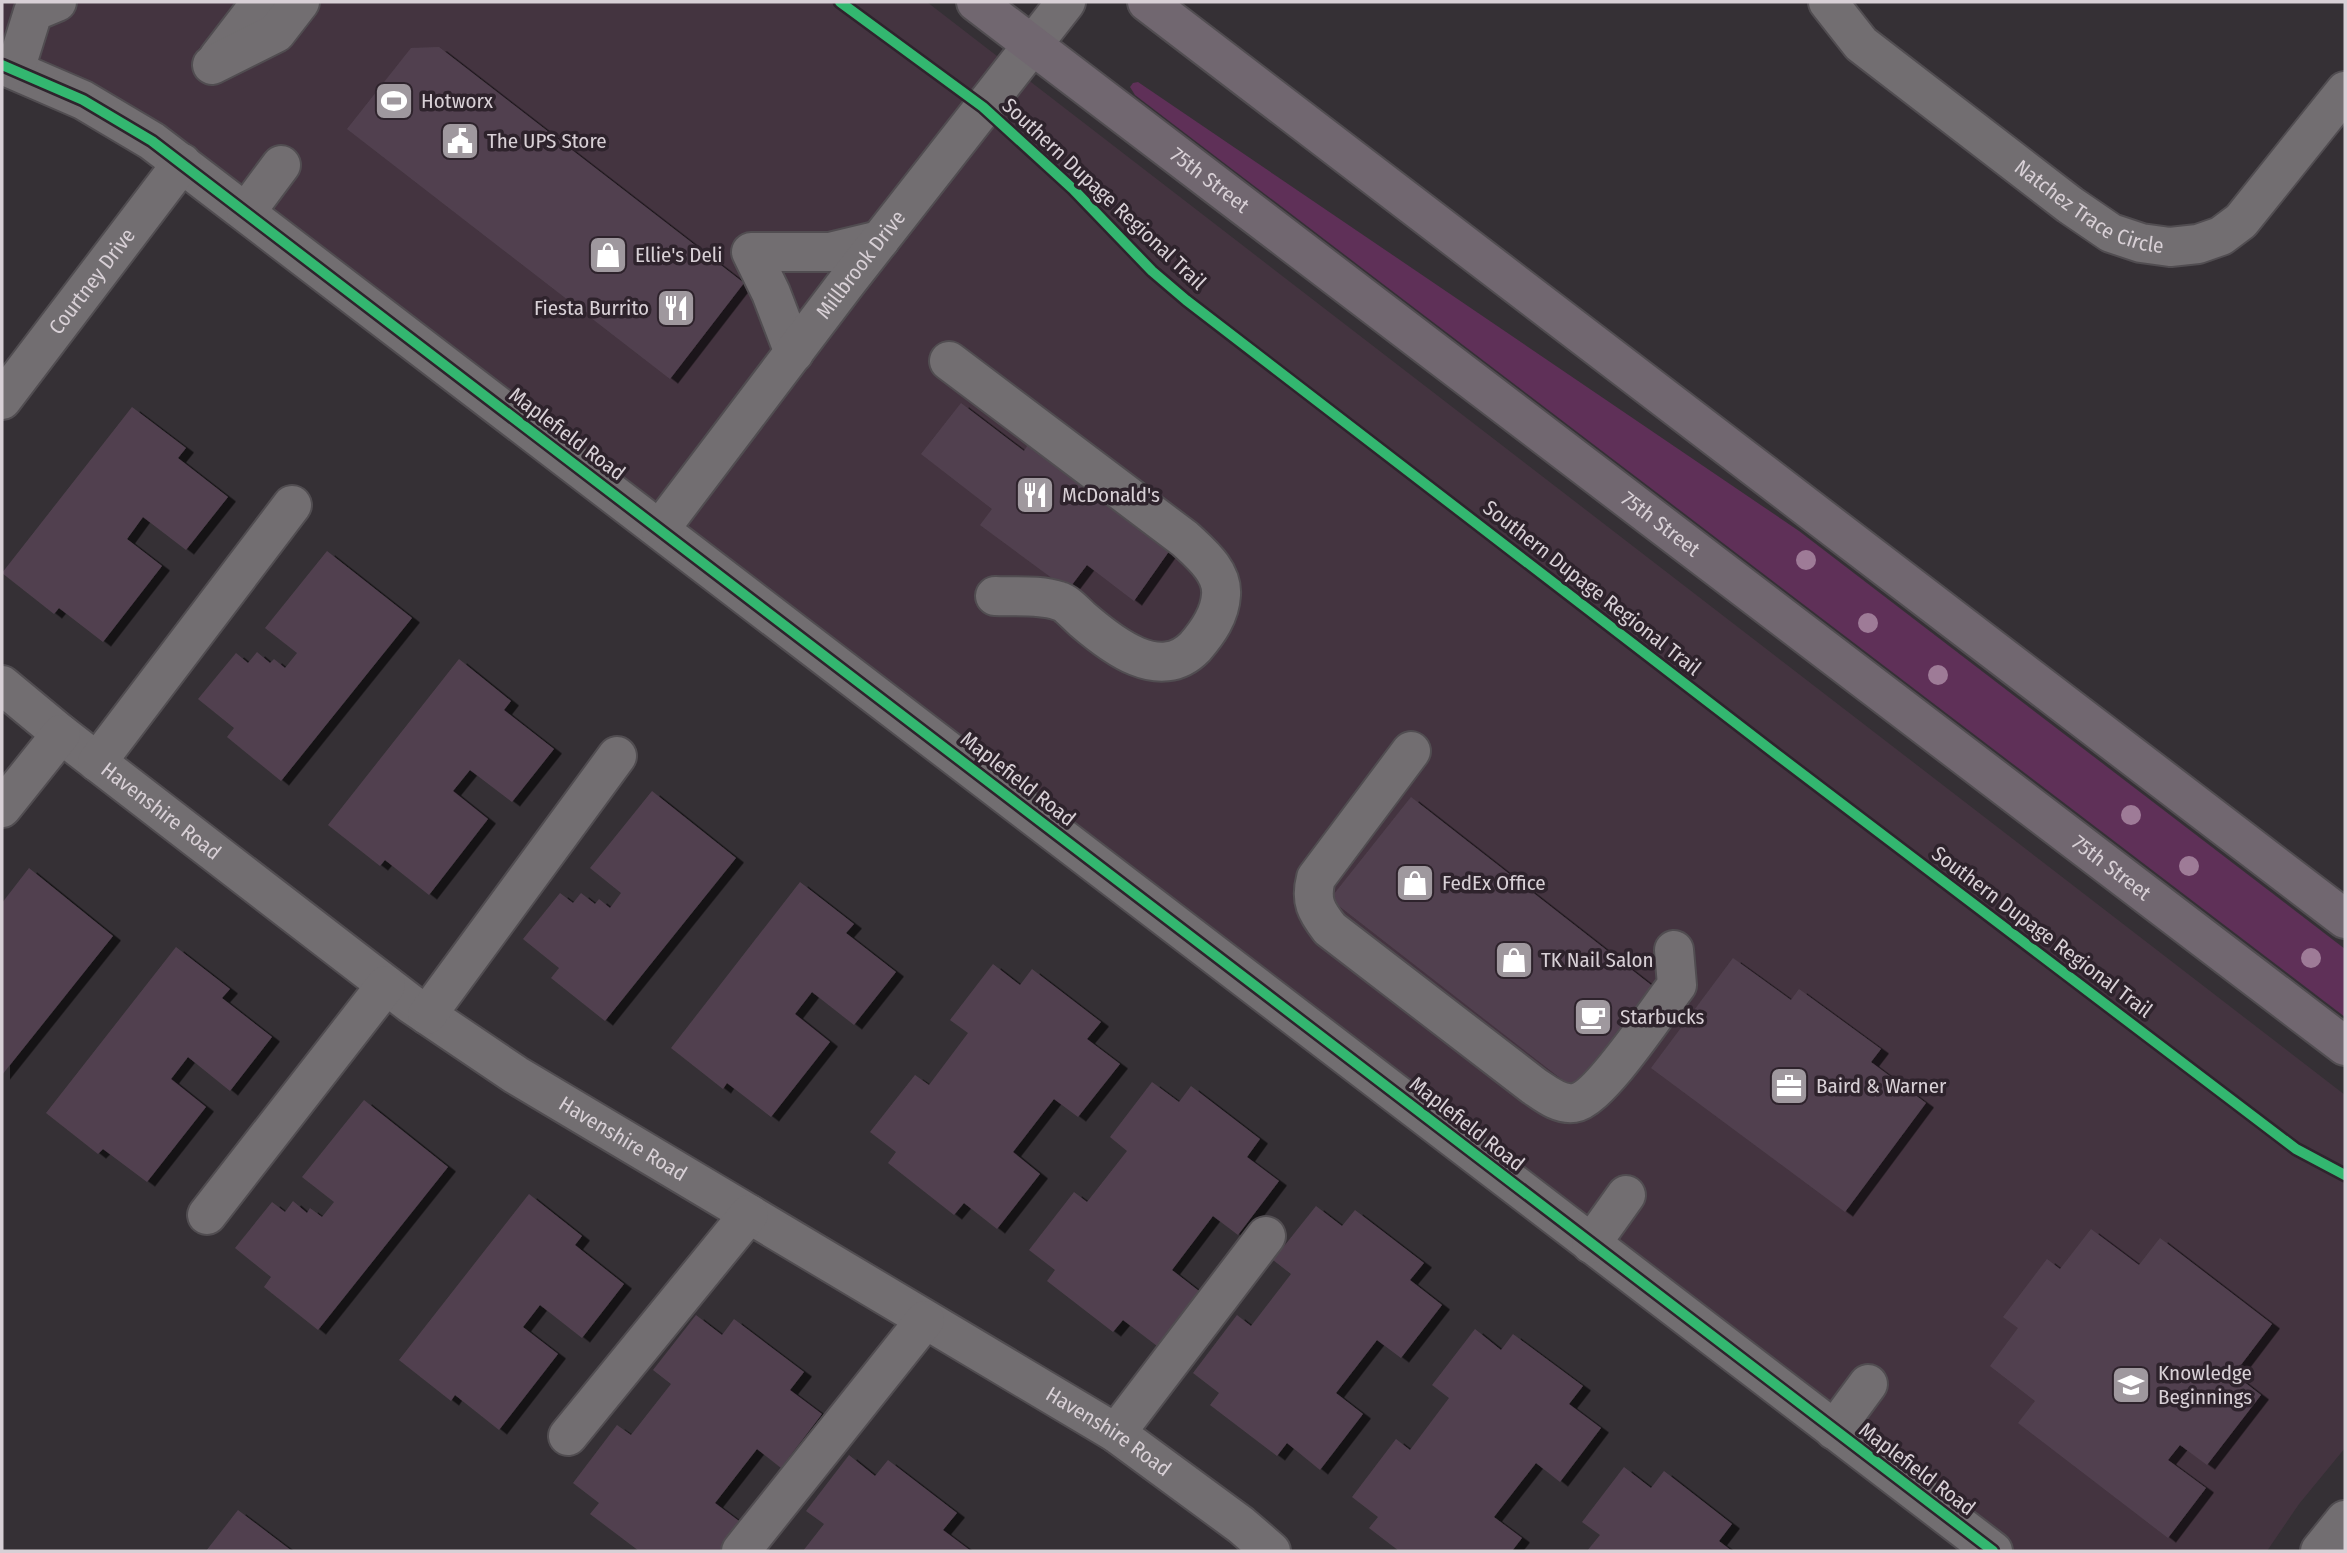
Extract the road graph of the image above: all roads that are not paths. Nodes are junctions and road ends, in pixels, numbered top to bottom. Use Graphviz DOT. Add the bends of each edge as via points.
graph roads {
  1 [pos="229,2"];
  2 [pos="261,2"];
  3 [pos="300,2"];
  4 [pos="976,2"];
  5 [pos="1066,2"];
  6 [pos="1147,2"];
  7 [pos="1828,2"];
  8 [pos="45,7"];
  9 [pos="1032,45"];
  10 [pos="212,65"];
  11 [pos="9,68"];
  12 [pos="2345,91"];
  13 [pos="182,163"];
  14 [pos="281,165"];
  15 [pos="246,212"];
  16 [pos="880,240"];
  17 [pos="794,353"];
  18 [pos="949,361"];
  19 [pos="2,400"];
  20 [pos="292,505"];
  21 [pos="660,529"];
  22 [pos="995,596"];
  23 [pos="2,685"];
  24 [pos="61,734"];
  25 [pos="1411,751"];
  26 [pos="617,756"];
  27 [pos="97,762"];
  28 [pos="2,808"];
  29 [pos="2345,919"];
  30 [pos="1674,950"];
  31 [pos="386,985"];
  32 [pos="427,1015"];
  33 [pos="2345,1046"];
  34 [pos="1626,1195"];
  35 [pos="207,1214"];
  36 [pos="749,1214"];
  37 [pos="1266,1236"];
  38 [pos="1591,1244"];
  39 [pos="925,1320"];
  40 [pos="1868,1384"];
  41 [pos="1834,1430"];
  42 [pos="1116,1433"];
  43 [pos="568,1436"];
  44 [pos="2345,1520"];
  45 [pos="1263,1549"];
  46 [pos="741,1551"];
  47 [pos="1993,1551"];
  48 [pos="2320,1551"];
  1 -- 10 [label="street"];
  2 -- 10 [label="street"];
  3 -- 10 [label="street" via="276,33"];
  4 -- 9 [label="main road, 75th Street"];
  5 -- 9 [label="street, Millbrook Drive"];
  6 -- 29 [label="main road"];
  7 -- 12 [label="street, Natchez Trace Circle" via="1861,44 2070,205 2111,233 2141,243 2179,246 2221,236 2241,221"];
  8 -- 11 [label="street"];
  9 -- 16 [label="street, Millbrook Drive"];
  9 -- 33 [label="main road, 75th Street"];
  11 -- 13 [label="street, Maplefield Road" via="83,100"];
  13 -- 15 [label="street, Maplefield Road"];
  13 -- 19 [label="street, Courtney Drive"];
  14 -- 15 [label="street"];
  15 -- 21 [label="street, Maplefield Road"];
  16 -- 17 [label="street, Millbrook Drive"];
  16 -- 17 [label="street" via="830,252 751,252"];
  17 -- 21 [label="street, Millbrook Drive"];
  18 -- 22 [label="street" via="1185,539 1203,555 1222,586 1212,625 1187,655 1169,661 1143,661 1107,641 1061,601"];
  20 -- 27 [label="street"];
  21 -- 38 [label="street, Maplefield Road"];
  23 -- 24 [label="street, Havenshire Road"];
  24 -- 27 [label="street, Havenshire Road"];
  24 -- 28 [label="street"];
  25 -- 30 [label="street" via="1316,878 1311,894 1315,911 1330,929 1534,1086 1553,1099 1572,1103 1586,1098 1605,1081 1677,985"];
  26 -- 32 [label="street"];
  27 -- 31 [label="street, Havenshire Road"];
  31 -- 32 [label="street, Havenshire Road"];
  31 -- 35 [label="street"];
  32 -- 36 [label="street, Havenshire Road" via="516,1075"];
  34 -- 38 [label="street"];
  36 -- 39 [label="street, Havenshire Road"];
  36 -- 43 [label="street"];
  37 -- 42 [label="street"];
  38 -- 41 [label="street, Maplefield Road"];
  39 -- 42 [label="street, Havenshire Road"];
  39 -- 46 [label="street"];
  40 -- 41 [label="street"];
  41 -- 47 [label="street, Maplefield Road"];
  42 -- 45 [label="street, Havenshire Road" via="1241,1525"];
  44 -- 48 [label="street"];
}
